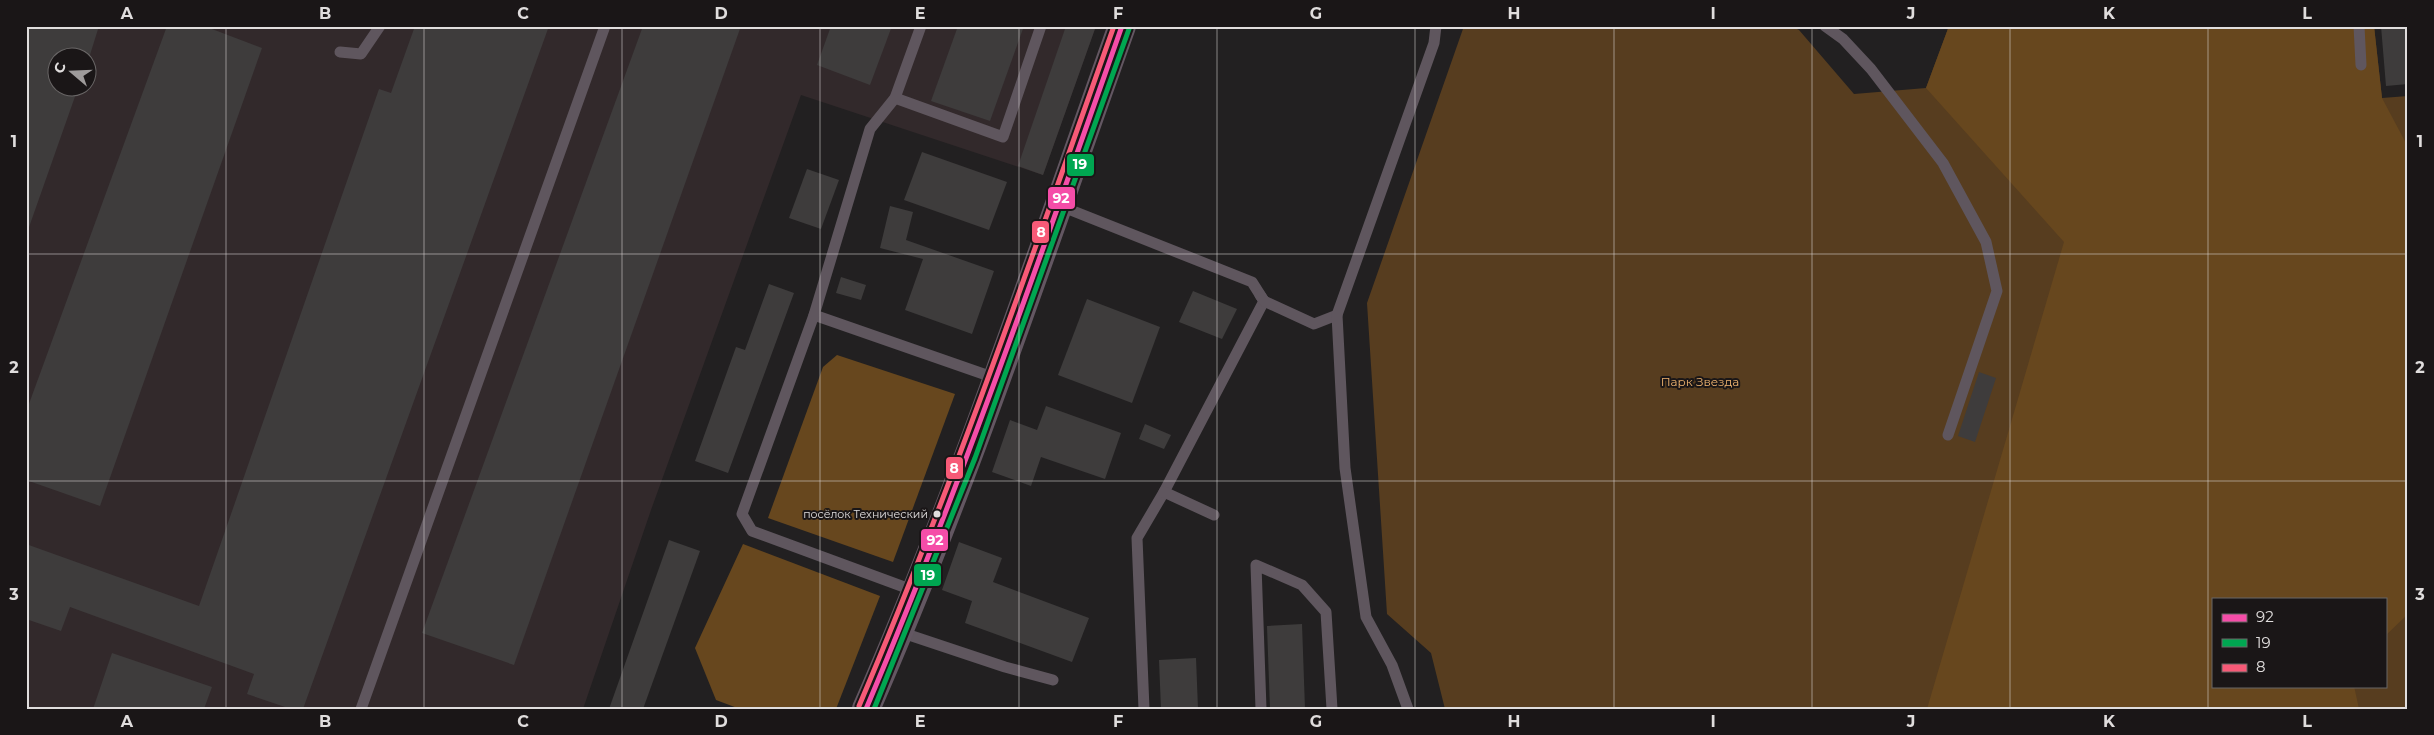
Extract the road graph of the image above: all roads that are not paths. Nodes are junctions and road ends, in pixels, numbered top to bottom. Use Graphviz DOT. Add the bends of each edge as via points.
graph roads {
  1 [pos="380,26"];
  2 [pos="605,26"];
  3 [pos="921,26"];
  4 [pos="1042,26"];
  5 [pos="1122,26"];
  6 [pos="1436,26"];
  7 [pos="1825,26"];
  8 [pos="2358,26"];
  9 [pos="340,52"];
  10 [pos="2361,65"];
  11 [pos="895,98"];
  12 [pos="1058,205"];
  13 [pos="1264,302"];
  14 [pos="814,315"];
  15 [pos="1337,315"];
  16 [pos="995,378"];
  17 [pos="1948,435"];
  18 [pos="1164,492"];
  19 [pos="1214,515"];
  20 [pos="916,592"];
  21 [pos="900,632"];
  22 [pos="1053,680"];
  23 [pos="361,709"];
  24 [pos="866,709"];
  25 [pos="1144,709"];
  26 [pos="1261,709"];
  27 [pos="1332,709"];
  28 [pos="1408,709"];
  1 -- 9 [label="lane" via="361,54"];
  2 -- 23 [label="lane"];
  3 -- 11 [label="lane"];
  4 -- 11 [label="lane" via="1003,137"];
  5 -- 12 [label="main road"];
  6 -- 15 [label="lane" via="1434,43"];
  7 -- 17 [label="lane" via="1871,68 1943,163 1986,242 1997,291"];
  8 -- 10 [label="lane"];
  11 -- 14 [label="lane" via="870,130"];
  12 -- 13 [label="lane" via="1252,282"];
  12 -- 16 [label="main road"];
  13 -- 15 [label="lane" via="1314,324"];
  13 -- 18 [label="lane"];
  14 -- 16 [label="lane"];
  14 -- 20 [label="lane" via="742,514 752,531"];
  15 -- 28 [label="lane" via="1345,468 1366,617 1392,665"];
  16 -- 20 [label="main road"];
  18 -- 19 [label="lane"];
  18 -- 25 [label="lane" via="1138,538"];
  20 -- 21 [label="main road"];
  21 -- 22 [label="lane" via="1005,668"];
  21 -- 24 [label="main road"];
  26 -- 27 [label="lane" via="1256,565 1302,585 1326,612"];
}
